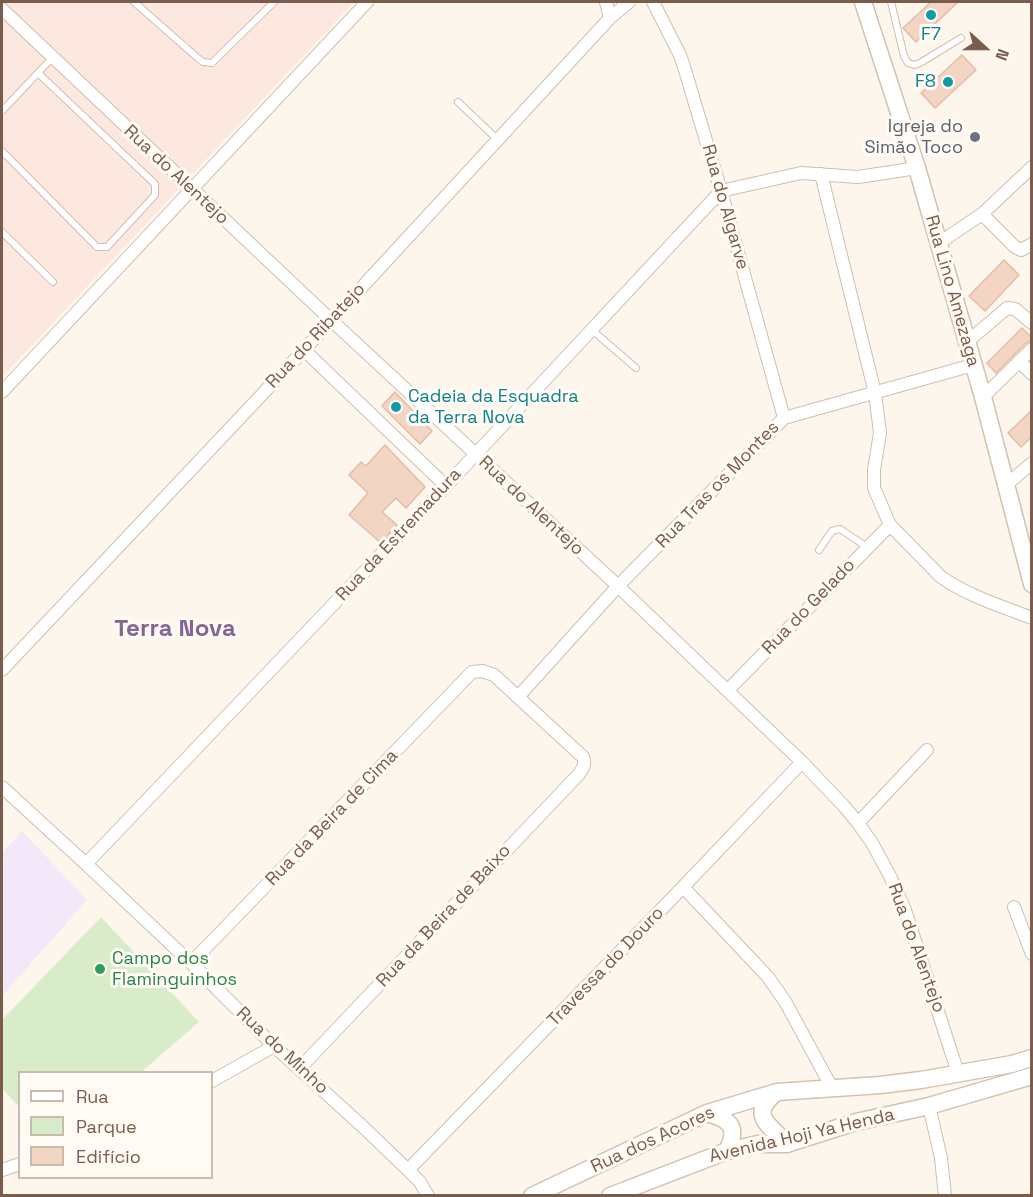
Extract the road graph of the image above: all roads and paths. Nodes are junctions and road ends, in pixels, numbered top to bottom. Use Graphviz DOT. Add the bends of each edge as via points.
graph roads {
  1 [pos="134,2"];
  2 [pos="274,2"];
  3 [pos="368,2"];
  4 [pos="606,2"];
  5 [pos="629,2"];
  6 [pos="653,2"];
  7 [pos="863,2"];
  8 [pos="891,2"];
  9 [pos="2,9"];
  10 [pos="610,18"];
  11 [pos="961,38"];
  12 [pos="52,58"];
  13 [pos="38,73"];
  14 [pos="458,102"];
  15 [pos="2,111"];
  16 [pos="498,140"];
  17 [pos="2,152"];
  18 [pos="1032,167"];
  19 [pos="917,168"];
  20 [pos="821,174"];
  21 [pos="190,189"];
  22 [pos="721,190"];
  23 [pos="982,214"];
  24 [pos="2,232"];
  25 [pos="939,243"];
  26 [pos="1026,247"];
  27 [pos="53,282"];
  28 [pos="331,320"];
  29 [pos="1032,323"];
  30 [pos="591,329"];
  31 [pos="967,342"];
  32 [pos="1032,349"];
  33 [pos="304,350"];
  34 [pos="1019,361"];
  35 [pos="973,365"];
  36 [pos="636,368"];
  37 [pos="1032,374"];
  38 [pos="2,392"];
  39 [pos="875,393"];
  40 [pos="983,397"];
  41 [pos="784,418"];
  42 [pos="474,454"];
  43 [pos="1032,463"];
  44 [pos="1006,485"];
  45 [pos="446,486"];
  46 [pos="890,525"];
  47 [pos="1025,532"];
  48 [pos="867,547"];
  49 [pos="819,550"];
  50 [pos="1032,584"];
  51 [pos="618,586"];
  52 [pos="1032,618"];
  53 [pos="2,670"];
  54 [pos="728,690"];
  55 [pos="518,697"];
  56 [pos="927,750"];
  57 [pos="802,762"];
  58 [pos="2,787"];
  59 [pos="858,823"];
  60 [pos="86,864"];
  61 [pos="683,887"];
  62 [pos="1014,907"];
  63 [pos="1032,954"];
  64 [pos="191,963"];
  65 [pos="274,1046"];
  66 [pos="1032,1058"];
  67 [pos="300,1068"];
  68 [pos="958,1073"];
  69 [pos="1032,1076"];
  70 [pos="213,1080"];
  71 [pos="832,1088"];
  72 [pos="777,1092"];
  73 [pos="930,1107"];
  74 [pos="707,1113"];
  75 [pos="787,1144"];
  76 [pos="727,1150"];
  77 [pos="18,1165"];
  78 [pos="2,1170"];
  79 [pos="408,1170"];
  80 [pos="634,1191"];
  81 [pos="428,1196"];
  82 [pos="532,1196"];
  83 [pos="610,1196"];
  84 [pos="945,1196"];
  1 -- 2 [label="lane" via="207,63 212,63"];
  3 -- 21 [label="street"];
  4 -- 10 [label="street"];
  5 -- 10 [label="street, Rua do Ribatejo"];
  6 -- 22 [label="street, Rua do Algarve" via="680,55"];
  7 -- 19 [label="main road, Rua Lino Amezaga"];
  8 -- 11 [label="lane" via="908,63 920,63"];
  9 -- 12 [label="street, Rua do Alentejo"];
  10 -- 16 [label="street, Rua do Ribatejo"];
  12 -- 13 [label="lane"];
  12 -- 21 [label="street, Rua do Alentejo"];
  13 -- 15 [label="lane"];
  13 -- 17 [label="lane" via="155,184 155,195 106,247 97,247"];
  14 -- 16 [label="lane"];
  16 -- 28 [label="street, Rua do Ribatejo"];
  18 -- 23 [label="street"];
  19 -- 20 [label="street" via="858,177"];
  19 -- 25 [label="main road, Rua Lino Amezaga"];
  20 -- 22 [label="street" via="801,173"];
  20 -- 39 [label="street"];
  21 -- 28 [label="street, Rua do Alentejo"];
  21 -- 38 [label="street"];
  22 -- 30 [label="street, Rua da Estremadura"];
  22 -- 41 [label="street, Rua do Algarve"];
  23 -- 25 [label="street"];
  23 -- 26 [label="street" via="1016,247"];
  24 -- 27 [label="lane"];
  25 -- 31 [label="main road, Rua Lino Amezaga"];
  28 -- 33 [label="street, Rua do Ribatejo"];
  28 -- 42 [label="street, Rua do Alentejo"];
  29 -- 31 [label="street" via="1015,309 1007,308"];
  30 -- 36 [label="lane"];
  30 -- 42 [label="street, Rua da Estremadura"];
  31 -- 35 [label="main road, Rua Lino Amezaga"];
  32 -- 34 [label="street"];
  33 -- 45 [label="street"];
  33 -- 53 [label="street, Rua do Ribatejo"];
  34 -- 37 [label="street"];
  34 -- 40 [label="street"];
  35 -- 39 [label="street, Rua Tras os Montes"];
  35 -- 40 [label="main road, Rua Lino Amezaga"];
  39 -- 41 [label="street, Rua Tras os Montes"];
  39 -- 46 [label="street" via="880,433 874,488"];
  40 -- 44 [label="main road, Rua Lino Amezaga"];
  41 -- 51 [label="street, Rua Tras os Montes"];
  42 -- 45 [label="street, Rua da Estremadura"];
  42 -- 51 [label="street, Rua do Alentejo"];
  43 -- 44 [label="street"];
  44 -- 47 [label="main road, Rua Lino Amezaga"];
  45 -- 60 [label="street, Rua da Estremadura"];
  46 -- 48 [label="street, Rua do Gelado"];
  46 -- 52 [label="street" via="951,584"];
  47 -- 50 [label="main road, Rua Lino Amezaga"];
  48 -- 49 [label="lane" via="840,529 832,531"];
  48 -- 54 [label="street, Rua do Gelado"];
  51 -- 54 [label="street, Rua do Alentejo"];
  51 -- 55 [label="street, Rua Tras os Montes"];
  54 -- 57 [label="street, Rua do Alentejo"];
  55 -- 64 [label="street, Rua da Beira de Cima" via="494,675 482,670 472,672"];
  55 -- 67 [label="street, Rua da Beira de Baixo" via="583,758 579,774"];
  56 -- 59 [label="street"];
  57 -- 59 [label="street, Rua do Alentejo"];
  57 -- 61 [label="street, Travessa do Douro"];
  58 -- 60 [label="street, Rua do Minho"];
  59 -- 68 [label="street, Rua do Alentejo" via="905,910"];
  60 -- 64 [label="street, Rua do Minho"];
  61 -- 71 [label="street" via="768,976"];
  61 -- 79 [label="street, Travessa do Douro"];
  62 -- 63 [label="street"];
  64 -- 65 [label="street, Rua do Minho"];
  65 -- 67 [label="street, Rua do Minho"];
  65 -- 70 [label="street"];
  66 -- 68 [label="main road, Avenida Hoji Ya Henda"];
  67 -- 79 [label="street, Rua do Minho"];
  68 -- 71 [label="main road, Avenida Hoji Ya Henda"];
  69 -- 73 [label="main road, Avenida Hoji Ya Henda"];
  71 -- 72 [label="main road, Avenida Hoji Ya Henda"];
  72 -- 74 [label="main road, Rua dos Acores"];
  72 -- 75 [label="main road" via="768,1099 764,1117 766,1125"];
  73 -- 75 [label="main road, Avenida Hoji Ya Henda" via="856,1122"];
  73 -- 84 [label="street"];
  74 -- 76 [label="main road" via="723,1117 730,1124 733,1140"];
  74 -- 82 [label="main road, Rua dos Acores"];
  75 -- 76 [label="main road, Avenida Hoji Ya Henda"];
  76 -- 80 [label="main road, Avenida Hoji Ya Henda"];
  77 -- 78 [label="street"];
  79 -- 81 [label="street, Rua do Minho"];
  80 -- 83 [label="main road, Avenida Hoji Ya Henda"];
}
